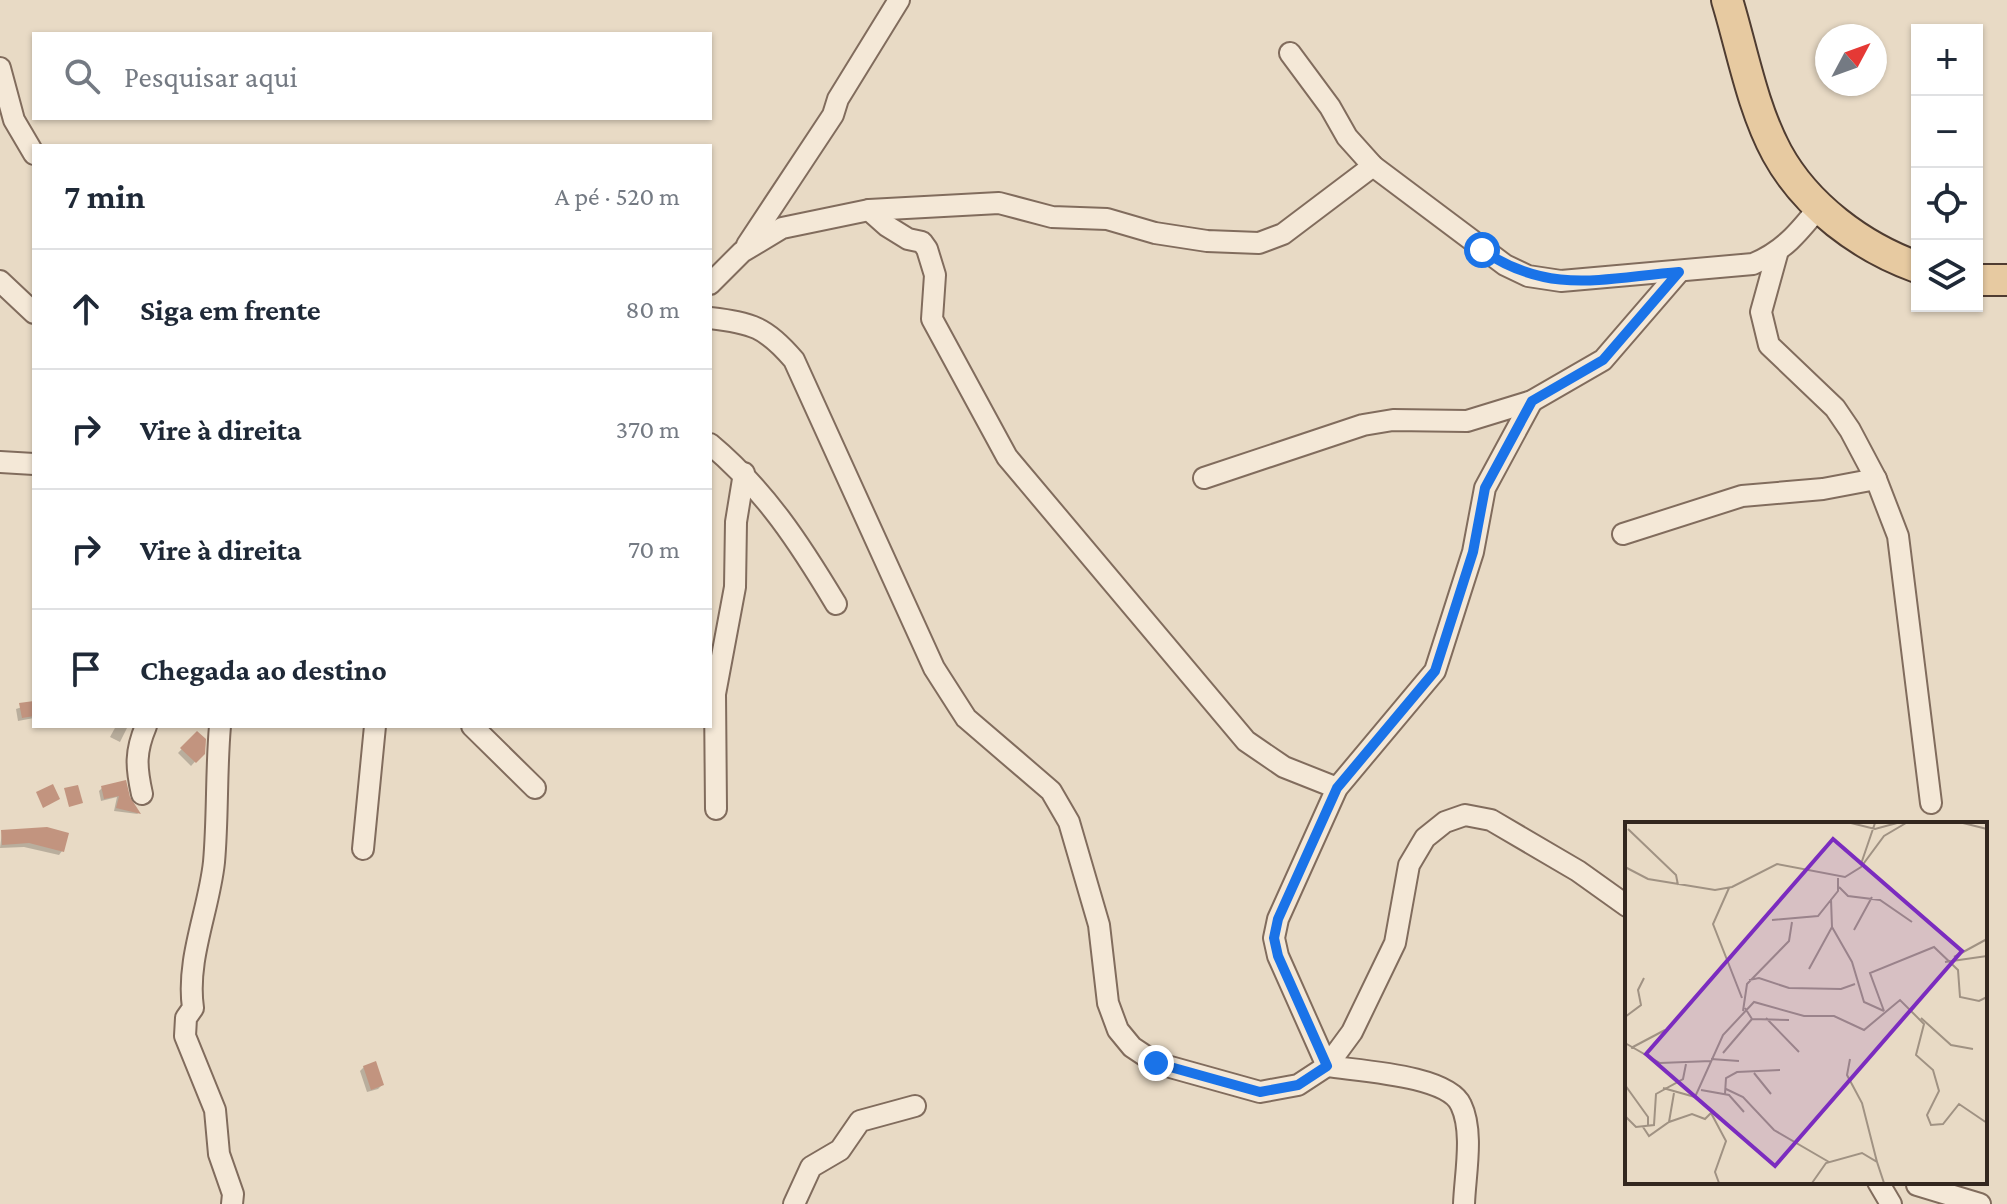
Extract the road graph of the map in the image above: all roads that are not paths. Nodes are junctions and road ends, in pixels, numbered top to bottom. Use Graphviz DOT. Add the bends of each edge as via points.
graph roads {
  1 [pos="899,0"];
  2 [pos="1727,0"];
  3 [pos="1290,53"];
  4 [pos="0,68"];
  5 [pos="32,151"];
  6 [pos="1373,166"];
  7 [pos="1820,206"];
  8 [pos="869,210"];
  9 [pos="742,252"];
  10 [pos="1777,254"];
  11 [pos="1911,264"];
  12 [pos="1679,272"];
  13 [pos="0,281"];
  14 [pos="712,282"];
  15 [pos="32,311"];
  16 [pos="712,318"];
  17 [pos="1532,401"];
  18 [pos="712,446"];
  19 [pos="0,462"];
  20 [pos="32,464"];
  21 [pos="744,473"];
  22 [pos="1204,478"];
  23 [pos="1876,479"];
  24 [pos="1623,534"];
  25 [pos="836,604"];
  26 [pos="145,728"];
  27 [pos="220,728"];
  28 [pos="375,728"];
  29 [pos="474,728"];
  30 [pos="535,788"];
  31 [pos="1337,788"];
  32 [pos="142,794"];
  33 [pos="1931,803"];
  34 [pos="716,809"];
  35 [pos="363,849"];
  36 [pos="1625,905"];
  37 [pos="1327,1066"];
  38 [pos="915,1106"];
  39 [pos="1879,1184"];
  40 [pos="1913,1184"];
  41 [pos="232,1204"];
  42 [pos="794,1204"];
  43 [pos="1464,1204"];
  44 [pos="1891,1204"];
  45 [pos="1935,1204"];
  46 [pos="1980,1204"];
  1 -- 9 [label="street" via="833,115"];
  2 -- 7 [label="main road" via="1776,152"];
  3 -- 6 [label="street"];
  4 -- 5 [label="street" via="14,120"];
  6 -- 8 [label="street" via="1283,234 1259,243 1181,237 1107,219 1052,217 999,203"];
  6 -- 12 [label="street" via="1482,250 1528,276 1561,281"];
  7 -- 10 [label="street"];
  7 -- 11 [label="main road" via="1858,239"];
  8 -- 9 [label="street" via="782,228"];
  8 -- 31 [label="street" via="927,249 935,275 932,319 1007,457 1246,741 1284,767"];
  9 -- 14 [label="street"];
  10 -- 12 [label="street" via="1753,264"];
  10 -- 23 [label="street" via="1761,312 1769,345 1835,408"];
  12 -- 17 [label="street" via="1603,360"];
  13 -- 15 [label="street"];
  16 -- 37 [label="street" via="746,322 772,335 794,360 934,668 966,718 1051,791 1069,822 1099,925 1108,1003 1118,1030 1156,1063 1260,1092 1298,1085"];
  17 -- 22 [label="street" via="1467,421 1363,425"];
  17 -- 31 [label="street" via="1485,488 1473,552 1435,671"];
  18 -- 21 [label="street"];
  19 -- 20 [label="street"];
  21 -- 25 [label="street" via="792,531"];
  21 -- 34 [label="street" via="736,522 735,587 715,694"];
  23 -- 24 [label="street" via="1742,496"];
  23 -- 33 [label="street" via="1898,536"];
  26 -- 32 [label="street" via="135,763"];
  27 -- 41 [label="street" via="214,863 185,1036 215,1110"];
  28 -- 35 [label="street"];
  29 -- 30 [label="street"];
  31 -- 37 [label="street" via="1298,869 1274,938"];
  36 -- 37 [label="street" via="1491,820 1465,815 1445,822 1425,838 1409,865 1395,943 1352,1032"];
  37 -- 43 [label="street" via="1427,1082 1461,1102 1466,1121"];
  38 -- 42 [label="street" via="860,1121 840,1150 811,1167"];
  39 -- 44 [label="street"];
  40 -- 45 [label="street"];
  40 -- 46 [label="street"];
}
